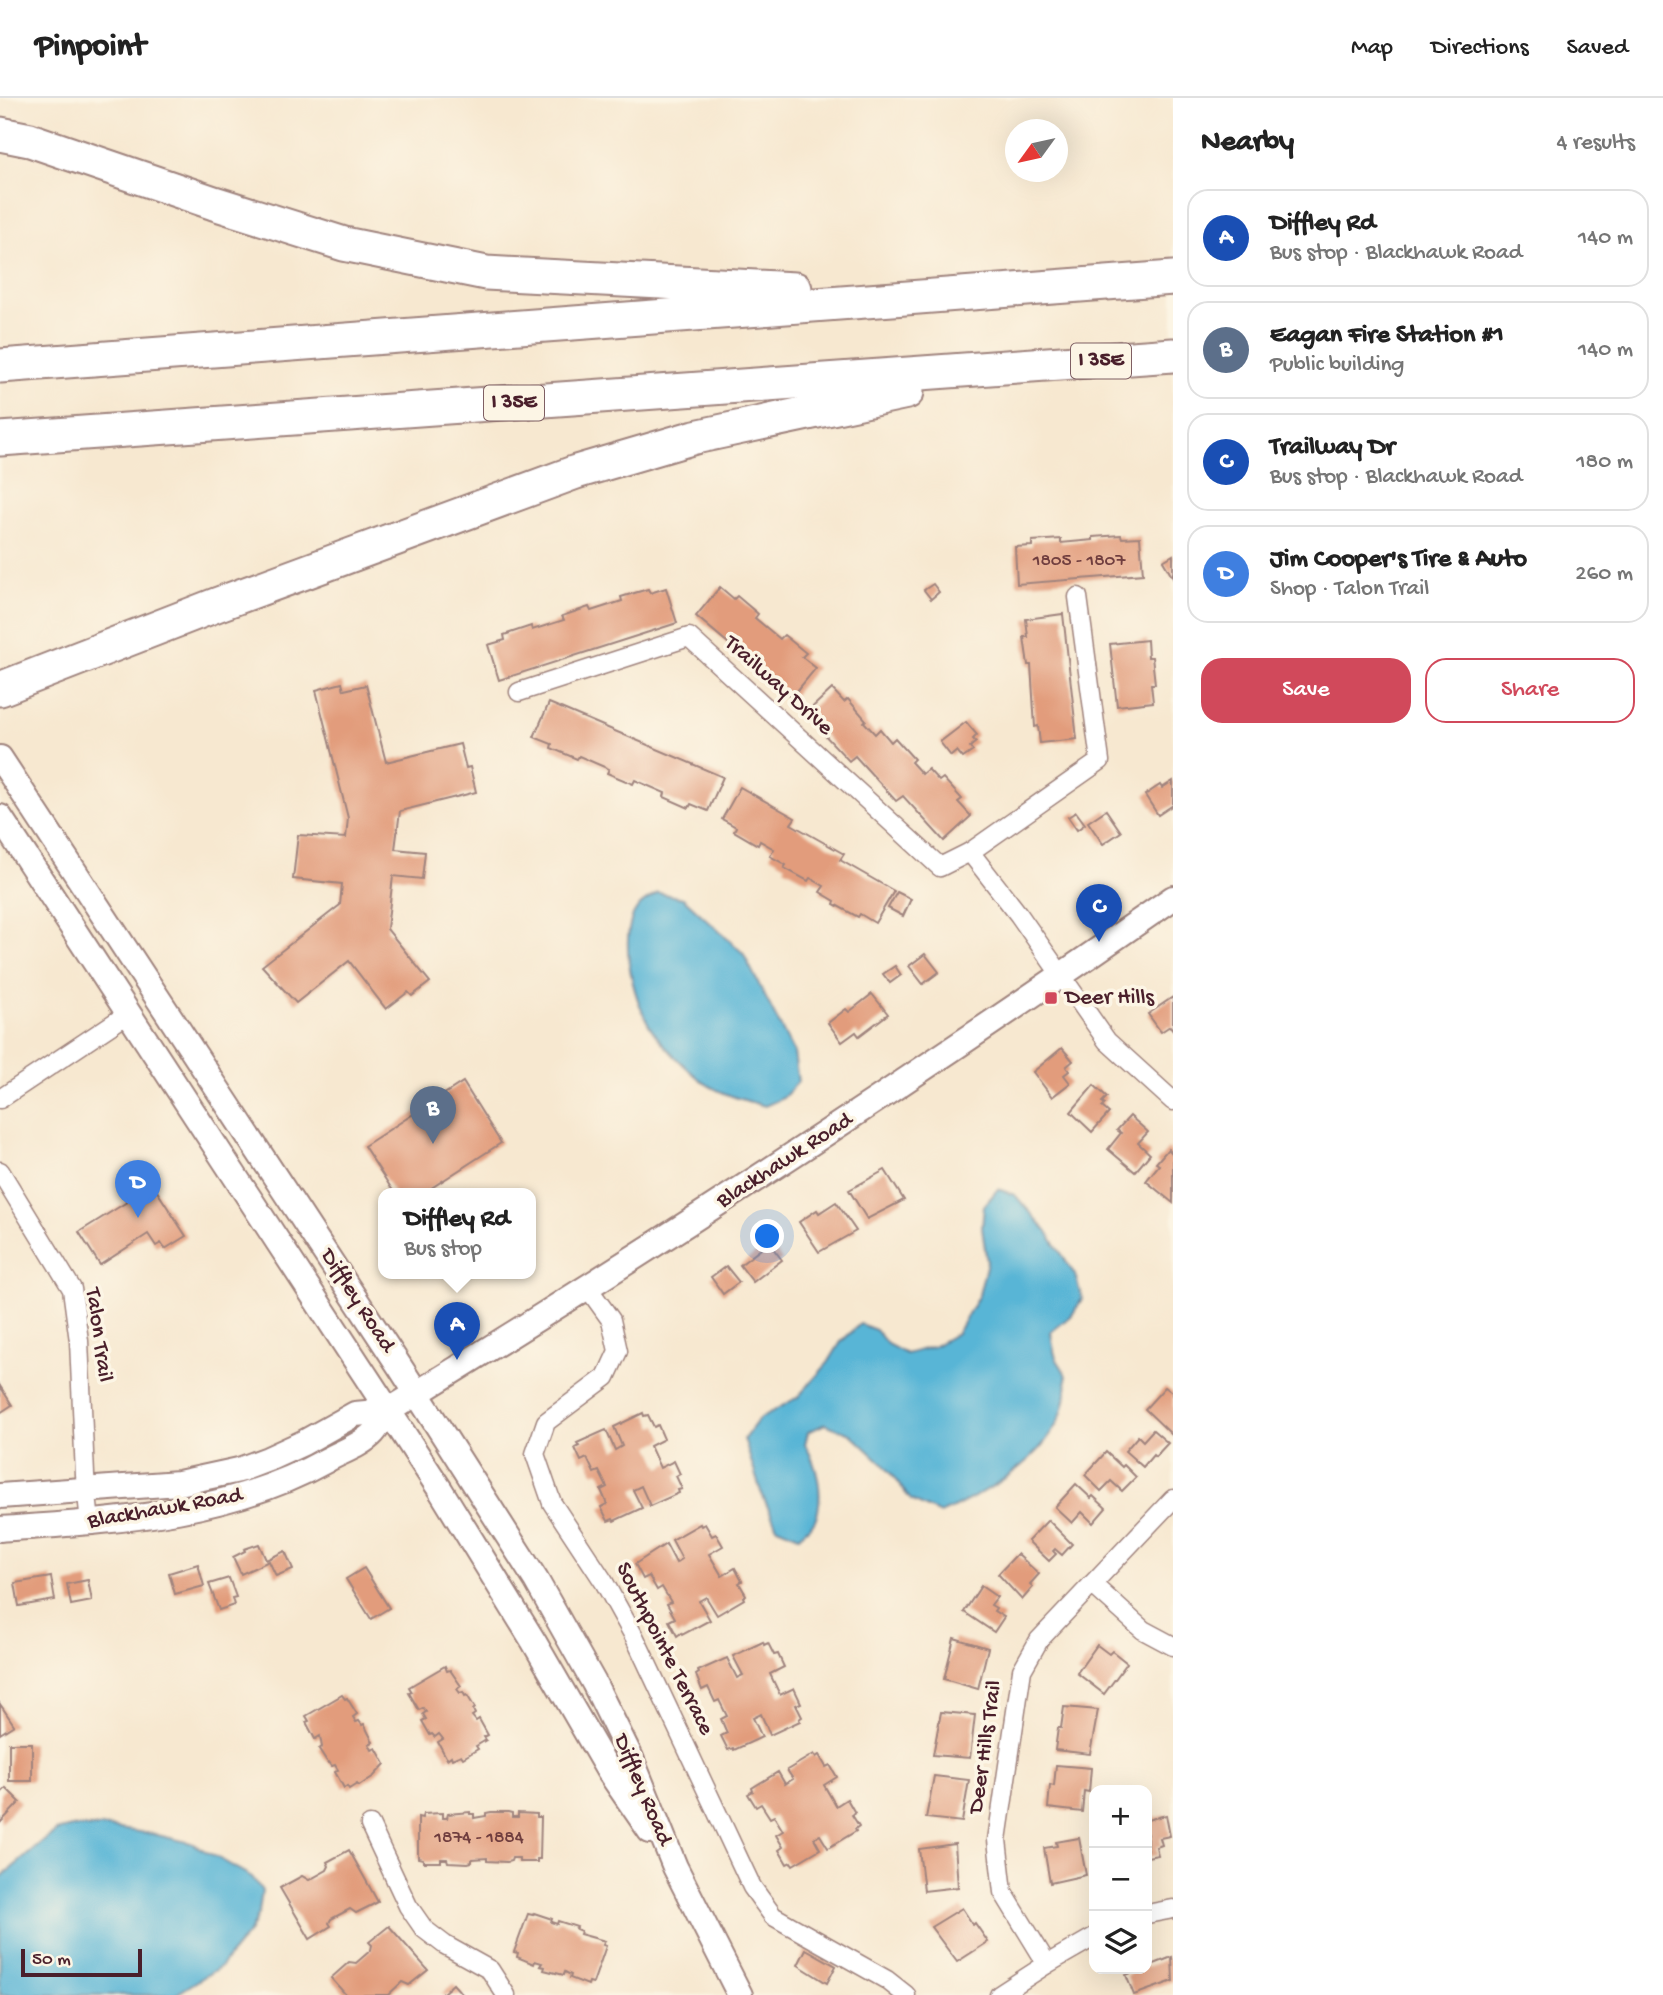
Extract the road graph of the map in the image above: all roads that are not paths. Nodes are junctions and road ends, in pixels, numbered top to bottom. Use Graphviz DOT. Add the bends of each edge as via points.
graph roads {
  1 [pos="0,134"];
  2 [pos="1173,278"];
  3 [pos="934,296"];
  4 [pos="1173,355"];
  5 [pos="0,366"];
  6 [pos="1028,367"];
  7 [pos="0,439"];
  8 [pos="1078,597"];
  9 [pos="0,689"];
  10 [pos="519,692"];
  11 [pos="0,758"];
  12 [pos="0,817"];
  13 [pos="970,852"];
  14 [pos="1173,898"];
  15 [pos="1060,976"];
  16 [pos="130,1013"];
  17 [pos="1171,1096"];
  18 [pos="0,1099"];
  19 [pos="0,1171"];
  20 [pos="589,1288"];
  21 [pos="417,1393"];
  22 [pos="388,1411"];
  23 [pos="87,1490"];
  24 [pos="0,1496"];
  25 [pos="1173,1499"];
  26 [pos="90,1523"];
  27 [pos="0,1530"];
  28 [pos="1092,1584"];
  29 [pos="1173,1646"];
  30 [pos="370,1825"];
  31 [pos="675,1867"];
  32 [pos="1173,1909"];
  33 [pos="1152,1913"];
  34 [pos="1089,1940"];
  35 [pos="1047,1964"];
  36 [pos="506,1995"];
  37 [pos="740,1995"];
  38 [pos="906,1995"];
  39 [pos="999,1995"];
  1 -- 3 [label="highway" via="344,244 486,273"];
  2 -- 3 [label="highway"];
  3 -- 5 [label="highway"];
  4 -- 6 [label="highway, I 35E"];
  6 -- 7 [label="highway, I 35E"];
  6 -- 9 [label="highway" via="695,437 576,472"];
  8 -- 13 [label="street, Trailway Drive" via="1100,761"];
  10 -- 13 [label="street, Trailway Drive" via="689,637 940,867"];
  11 -- 21 [label="main road, Diffley Road"];
  12 -- 16 [label="main road, Diffley Road"];
  13 -- 15 [label="street"];
  14 -- 15 [label="main road, Blackhawk Road"];
  15 -- 17 [label="street" via="1107,1041"];
  15 -- 20 [label="main road, Blackhawk Road"];
  16 -- 18 [label="street"];
  16 -- 22 [label="main road, Diffley Road"];
  19 -- 23 [label="street, Talon Trail" via="72,1289"];
  20 -- 21 [label="main road, Blackhawk Road"];
  20 -- 38 [label="street, Southpointe Terrace" via="611,1320 618,1351 606,1377 546,1422 535,1454 552,1503 635,1638 752,1887 773,1916"];
  21 -- 22 [label="main road, Blackhawk Road"];
  21 -- 31 [label="main road, Diffley Road" via="536,1580 594,1682"];
  22 -- 23 [label="main road, Blackhawk Road" via="355,1414 303,1444 239,1470 179,1483"];
  22 -- 26 [label="main road, Blackhawk Road" via="367,1438 278,1485 184,1510"];
  22 -- 31 [label="main road, Diffley Road" via="504,1591 608,1770"];
  23 -- 24 [label="main road, Blackhawk Road"];
  23 -- 26 [label="street, Talon Trail"];
  25 -- 28 [label="street, Deer Hills Trail"];
  26 -- 27 [label="main road, Blackhawk Road"];
  28 -- 29 [label="street" via="1143,1630"];
  28 -- 35 [label="street, Deer Hills Trail" via="1039,1640 1022,1670 996,1840 1003,1892"];
  30 -- 36 [label="street" via="408,1906 424,1929 490,1970"];
  31 -- 37 [label="main road, Diffley Road"];
  32 -- 33 [label="street"];
  34 -- 35 [label="street"];
  35 -- 39 [label="street"];
}
